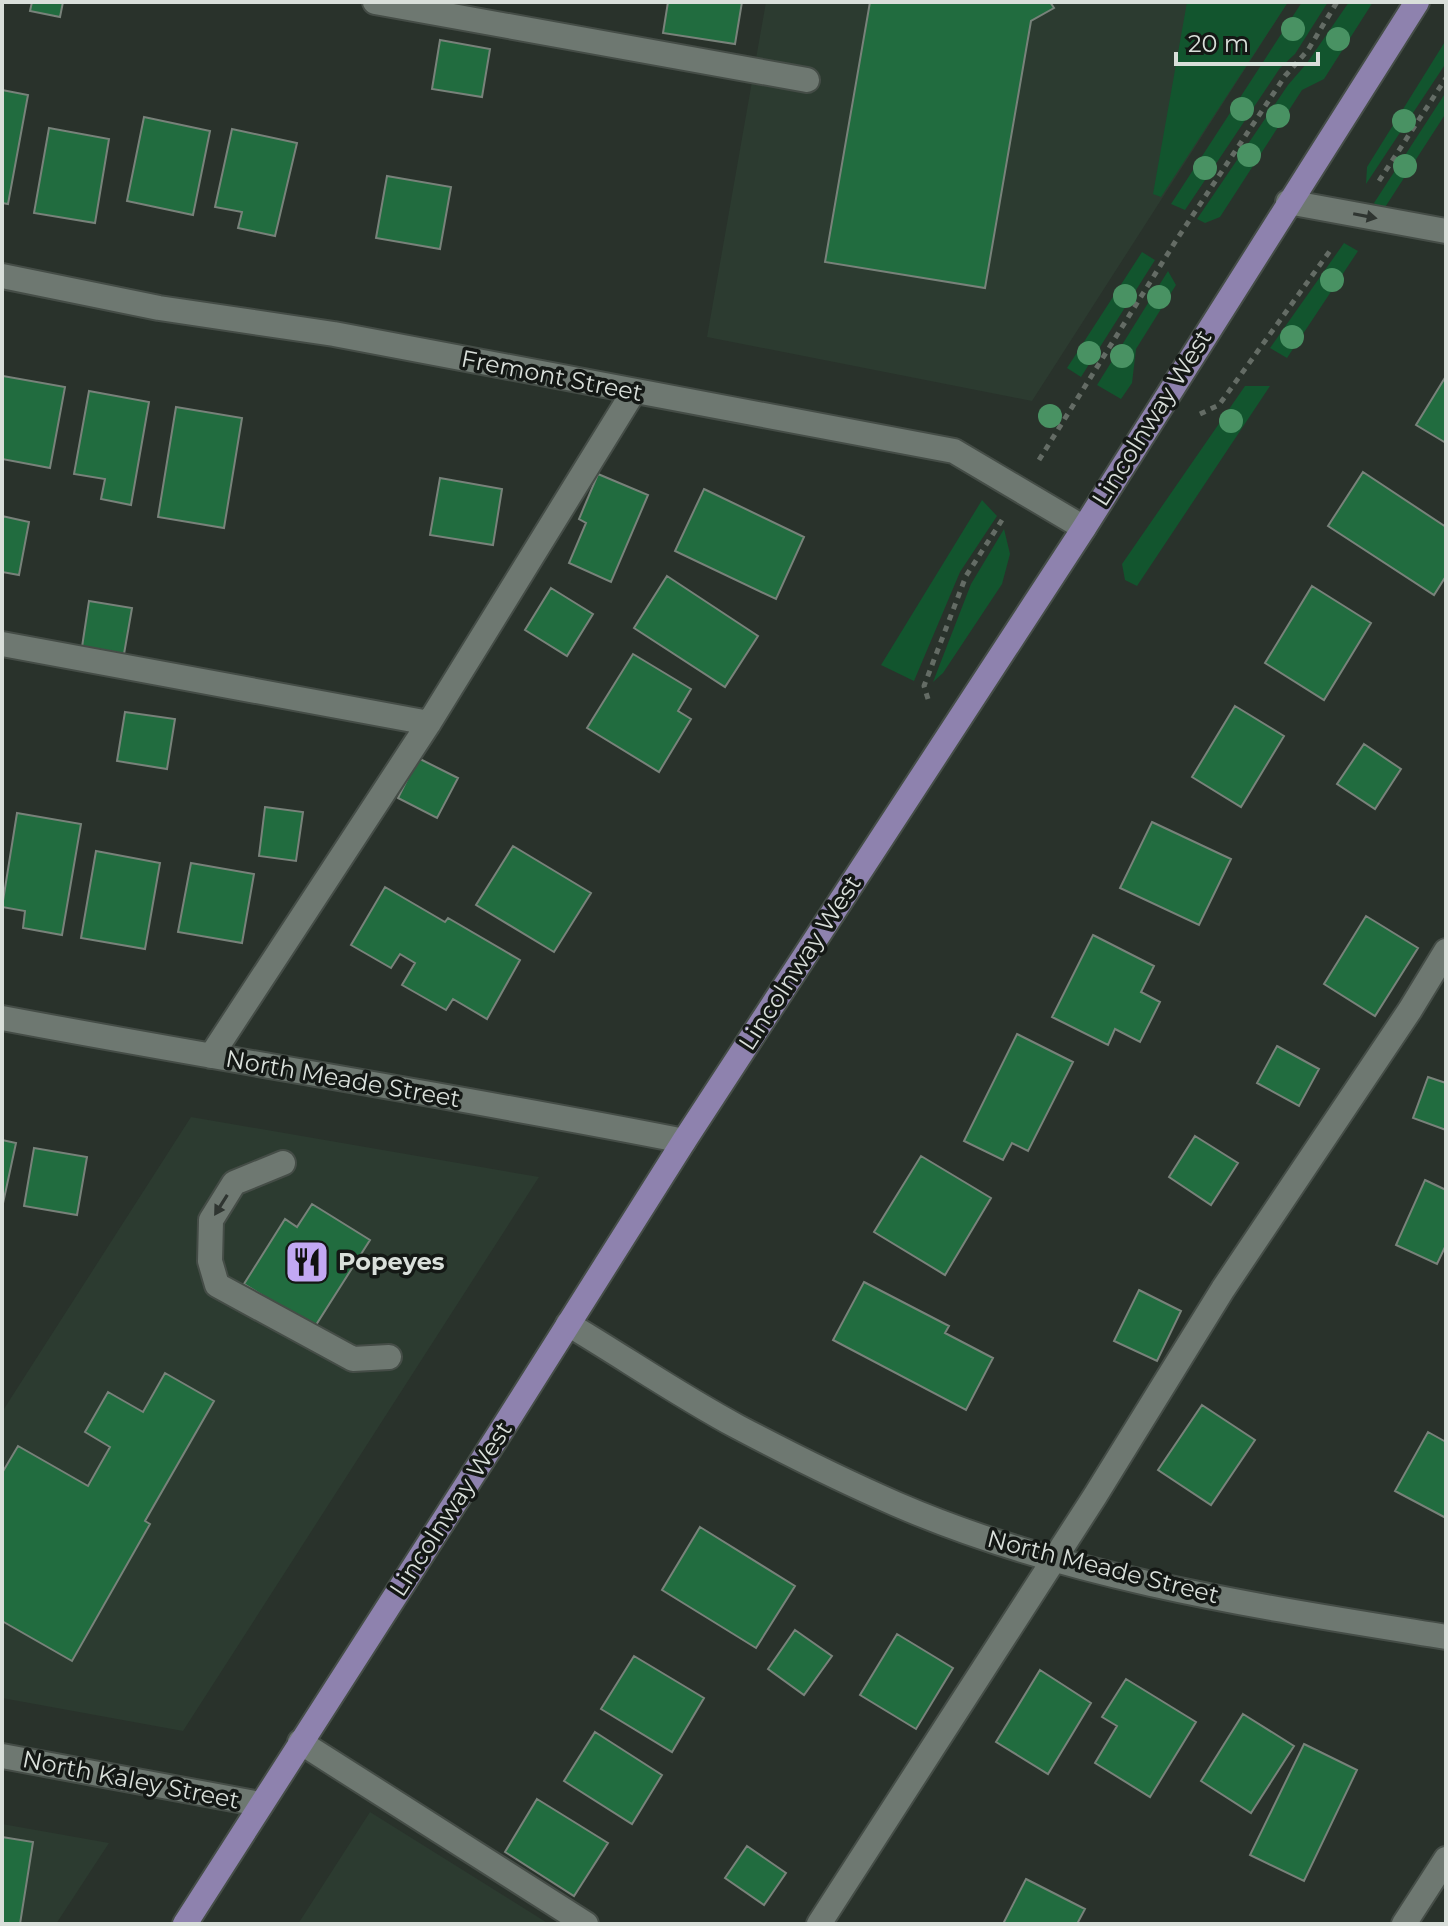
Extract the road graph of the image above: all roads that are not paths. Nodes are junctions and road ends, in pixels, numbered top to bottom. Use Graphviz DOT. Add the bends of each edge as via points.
graph roads {
  1 [pos="375,2"];
  2 [pos="1417,2"];
  3 [pos="807,80"];
  4 [pos="1288,202"];
  5 [pos="1446,231"];
  6 [pos="2,276"];
  7 [pos="634,391"];
  8 [pos="1084,528"];
  9 [pos="2,644"];
  10 [pos="429,723"];
  11 [pos="1446,951"];
  12 [pos="2,1018"];
  13 [pos="211,1056"];
  14 [pos="684,1141"];
  15 [pos="283,1163"];
  16 [pos="568,1324"];
  17 [pos="389,1357"];
  18 [pos="1054,1559"];
  19 [pos="1446,1637"];
  20 [pos="300,1742"];
  21 [pos="2,1756"];
  22 [pos="260,1804"];
  23 [pos="1446,1859"];
  24 [pos="185,1924"];
  25 [pos="586,1924"];
  26 [pos="819,1924"];
  27 [pos="1404,1924"];
  1 -- 3 [label="street"];
  2 -- 4 [label="main road, Lincolnway West"];
  4 -- 5 [label="street, one-way"];
  4 -- 8 [label="main road, Lincolnway West"];
  6 -- 7 [label="street, Fremont Street"];
  7 -- 8 [label="street, Fremont Street" via="954,451"];
  7 -- 10 [label="street"];
  8 -- 14 [label="main road, Lincolnway West"];
  9 -- 10 [label="street"];
  10 -- 13 [label="street"];
  11 -- 18 [label="street" via="1223,1289"];
  12 -- 13 [label="street, North Meade Street"];
  13 -- 14 [label="street, North Meade Street"];
  14 -- 16 [label="main road, Lincolnway West"];
  15 -- 17 [label="street, one-way" via="234,1183 211,1220 210,1261 217,1285 353,1359"];
  16 -- 18 [label="street, North Meade Street" via="737,1427 896,1504"];
  16 -- 20 [label="main road, Lincolnway West"];
  18 -- 19 [label="street, North Meade Street" via="1277,1610"];
  18 -- 26 [label="street"];
  20 -- 22 [label="main road, Lincolnway West"];
  20 -- 25 [label="street"];
  21 -- 22 [label="street, North Kaley Street"];
  22 -- 24 [label="main road, Lincolnway West"];
  23 -- 27 [label="street"];
}
